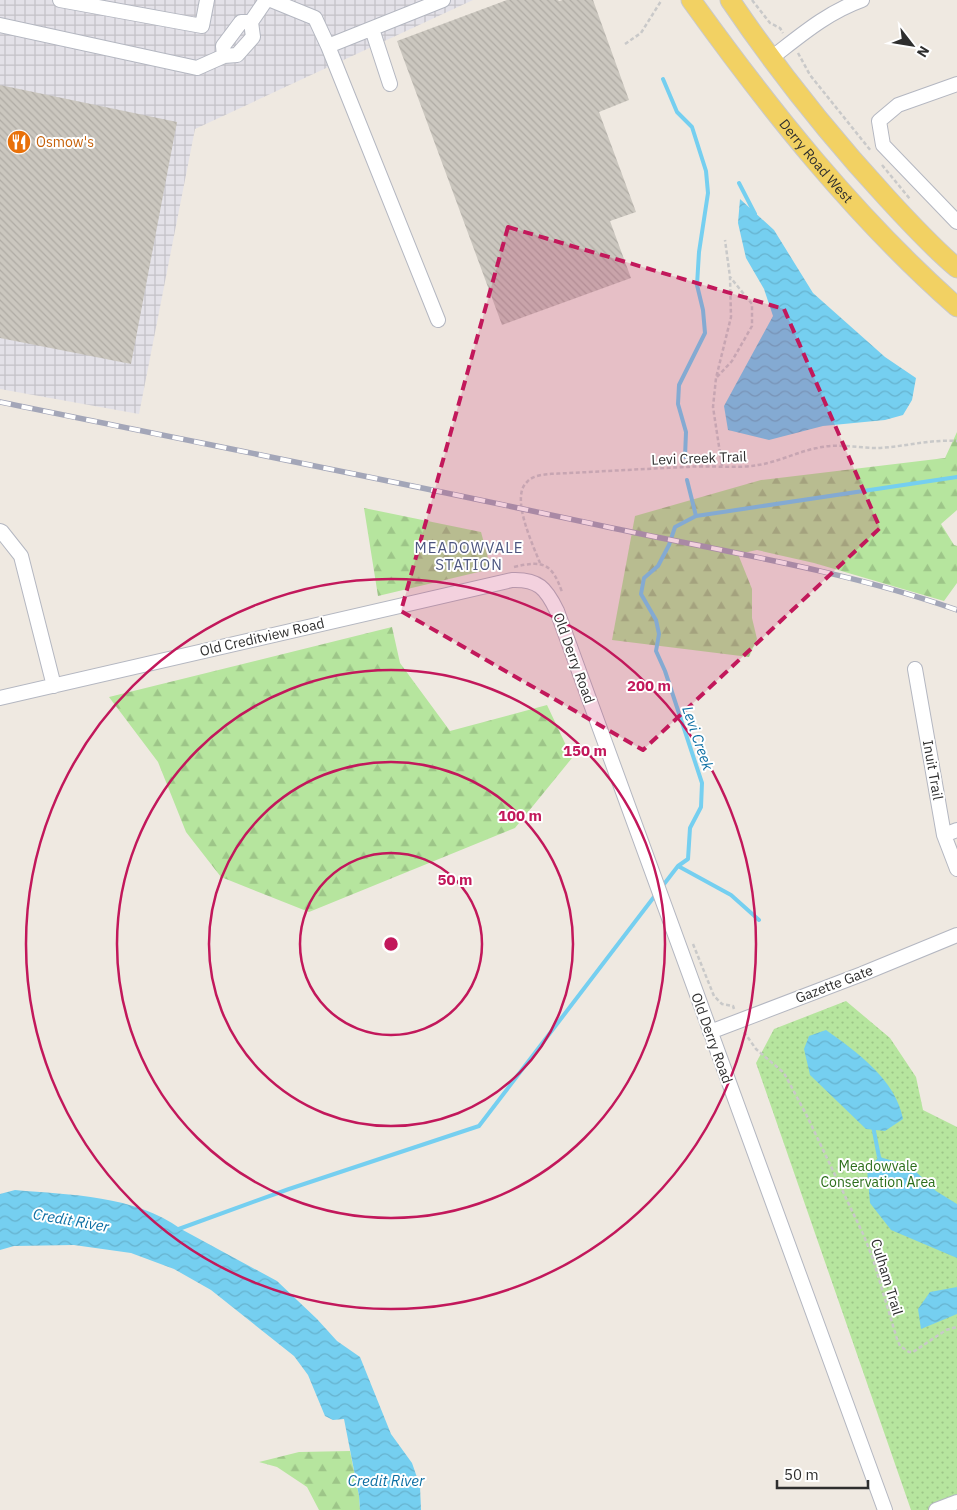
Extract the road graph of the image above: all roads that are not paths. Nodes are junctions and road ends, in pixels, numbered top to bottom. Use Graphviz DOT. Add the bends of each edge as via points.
graph roads {
  1 [pos="60,0"];
  2 [pos="207,0"];
  3 [pos="266,0"];
  4 [pos="271,0"];
  5 [pos="443,0"];
  6 [pos="691,0"];
  7 [pos="730,0"];
  8 [pos="862,0"];
  9 [pos="0,25"];
  10 [pos="372,29"];
  11 [pos="328,46"];
  12 [pos="770,59"];
  13 [pos="390,84"];
  14 [pos="957,84"];
  15 [pos="957,222"];
  16 [pos="957,268"];
  17 [pos="957,307"];
  18 [pos="438,320"];
  19 [pos="0,531"];
  20 [pos="525,579"];
  21 [pos="915,669"];
  22 [pos="54,686"];
  23 [pos="0,698"];
  24 [pos="951,833"];
  25 [pos="957,869"];
  26 [pos="957,935"];
  27 [pos="710,1032"];
  28 [pos="957,1502"];
  29 [pos="885,1510"];
  30 [pos="936,1510"];
  1 -- 2 [label="street" via="202,26"];
  3 -- 9 [label="street" via="251,22 241,22 223,46 224,56 197,68"];
  4 -- 11 [label="street" via="315,18"];
  5 -- 10 [label="street"];
  6 -- 17 [label="main road, Derry Road West" via="744,74 811,157 886,239"];
  7 -- 12 [label="main road, Derry Road West"];
  8 -- 12 [label="street" via="825,17"];
  10 -- 11 [label="street"];
  10 -- 13 [label="street"];
  11 -- 18 [label="street"];
  12 -- 16 [label="main road, Derry Road West" via="874,185"];
  14 -- 15 [label="street" via="898,104 878,121 883,145"];
  19 -- 22 [label="street" via="21,556"];
  20 -- 22 [label="street, Old Creditview Road"];
  20 -- 27 [label="street, Old Derry Road" via="543,588 551,598"];
  21 -- 24 [label="street, Inuit Trail"];
  22 -- 23 [label="street, Old Creditview Road"];
  24 -- 25 [label="street, Inuit Trail"];
  26 -- 27 [label="street, Gazette Gate"];
  27 -- 29 [label="street, Old Derry Road"];
  28 -- 30 [label="street"];
}
